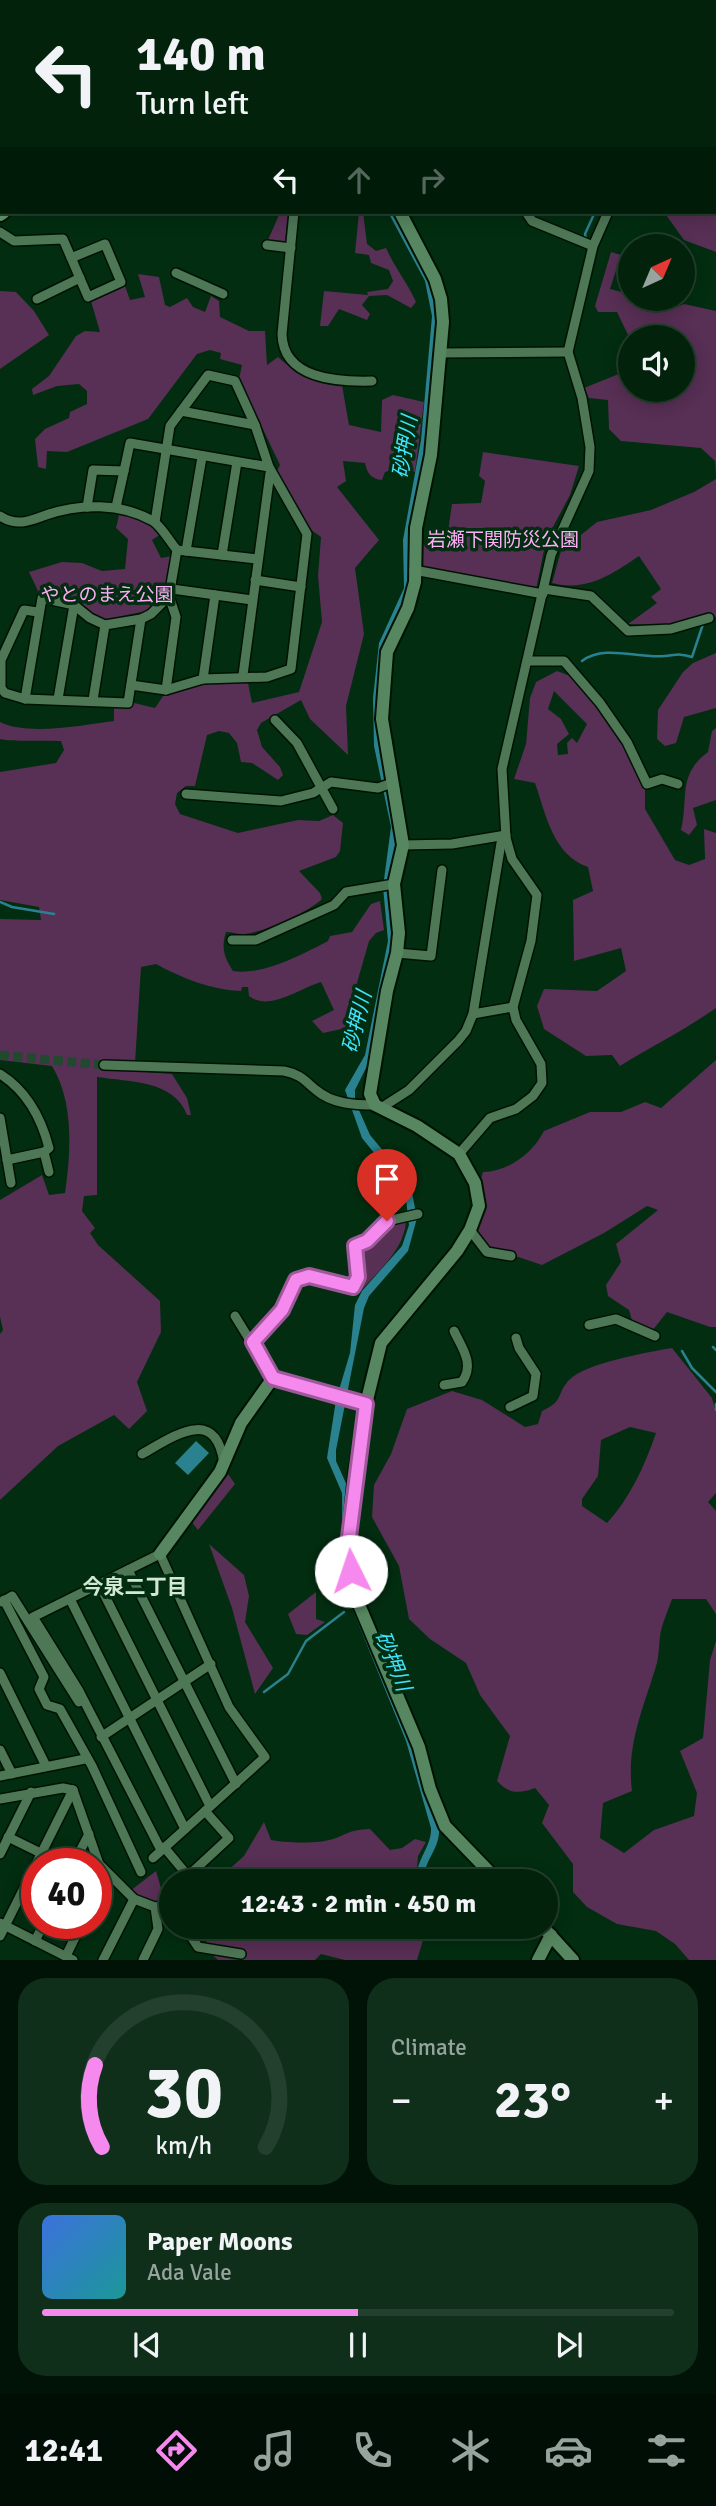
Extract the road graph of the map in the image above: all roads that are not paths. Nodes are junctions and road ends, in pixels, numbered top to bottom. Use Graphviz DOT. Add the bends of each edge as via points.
graph roads {
  1 [pos="295,214"];
  2 [pos="401,214"];
  3 [pos="527,214"];
  4 [pos="607,214"];
  5 [pos="0,232"];
  6 [pos="267,245"];
  7 [pos="593,246"];
  8 [pos="291,248"];
  9 [pos="71,258"];
  10 [pos="176,273"];
  11 [pos="80,278"];
  12 [pos="223,294"];
  13 [pos="37,299"];
  14 [pos="568,352"];
  15 [pos="440,353"];
  16 [pos="372,381"];
  17 [pos="181,411"];
  18 [pos="255,425"];
  19 [pos="167,450"];
  20 [pos="202,457"];
  21 [pos="237,462"];
  22 [pos="270,469"];
  23 [pos="124,471"];
  24 [pos="87,507"];
  25 [pos="116,507"];
  26 [pos="0,516"];
  27 [pos="155,522"];
  28 [pos="182,551"];
  29 [pos="222,555"];
  30 [pos="257,559"];
  31 [pos="414,570"];
  32 [pos="255,580"];
  33 [pos="301,587"];
  34 [pos="543,592"];
  35 [pos="171,593"];
  36 [pos="215,595"];
  37 [pos="252,600"];
  38 [pos="74,605"];
  39 [pos="38,612"];
  40 [pos="709,618"];
  41 [pos="141,619"];
  42 [pos="105,625"];
  43 [pos="0,659"];
  44 [pos="528,661"];
  45 [pos="243,676"];
  46 [pos="203,679"];
  47 [pos="131,685"];
  48 [pos="166,690"];
  49 [pos="25,699"];
  50 [pos="58,699"];
  51 [pos="93,700"];
  52 [pos="275,720"];
  53 [pos="387,785"];
  54 [pos="678,785"];
  55 [pos="323,786"];
  56 [pos="186,794"];
  57 [pos="333,809"];
  58 [pos="506,837"];
  59 [pos="403,845"];
  60 [pos="442,870"];
  61 [pos="389,884"];
  62 [pos="232,940"];
  63 [pos="397,953"];
  64 [pos="513,1007"];
  65 [pos="473,1014"];
  66 [pos="104,1065"];
  67 [pos="0,1074"];
  68 [pos="378,1107"];
  69 [pos="0,1118"];
  70 [pos="44,1152"];
  71 [pos="459,1154"];
  72 [pos="7,1160"];
  73 [pos="49,1172"];
  74 [pos="11,1183"];
  75 [pos="418,1214"];
  76 [pos="470,1230"];
  77 [pos="511,1256"];
  78 [pos="235,1316"];
  79 [pos="589,1325"];
  80 [pos="454,1331"];
  81 [pos="655,1336"];
  82 [pos="516,1338"];
  83 [pos="253,1342"];
  84 [pos="267,1378"];
  85 [pos="444,1385"];
  86 [pos="366,1404"];
  87 [pos="510,1407"];
  88 [pos="142,1454"];
  89 [pos="224,1466"];
  90 [pos="160,1554"];
  91 [pos="128,1570"];
  92 [pos="99,1584"];
  93 [pos="70,1599"];
  94 [pos="2,1601"];
  95 [pos="211,1664"];
  96 [pos="0,1673"];
  97 [pos="184,1681"];
  98 [pos="157,1700"];
  99 [pos="129,1718"];
  100 [pos="92,1721"];
  101 [pos="101,1737"];
  102 [pos="0,1750"];
  103 [pos="85,1759"];
  104 [pos="46,1766"];
  105 [pos="12,1774"];
  106 [pos="0,1776"];
  107 [pos="236,1784"];
  108 [pos="73,1790"];
  109 [pos="31,1792"];
  110 [pos="0,1799"];
  111 [pos="208,1809"];
  112 [pos="185,1829"];
  113 [pos="89,1834"];
  114 [pos="8,1837"];
  115 [pos="31,1848"];
  116 [pos="44,1848"];
  117 [pos="82,1848"];
  118 [pos="94,1848"];
  119 [pos="162,1849"];
  120 [pos="0,1854"];
  121 [pos="153,1858"];
  122 [pos="486,1869"];
  123 [pos="142,1872"];
  124 [pos="112,1879"];
  125 [pos="21,1889"];
  126 [pos="134,1899"];
  127 [pos="155,1907"];
  128 [pos="159,1907"];
  129 [pos="2,1924"];
  130 [pos="0,1936"];
  131 [pos="77,1939"];
  132 [pos="193,1939"];
  133 [pos="545,1939"];
  134 [pos="554,1939"];
  135 [pos="35,1941"];
  136 [pos="241,1954"];
  137 [pos="70,1958"];
  138 [pos="103,1960"];
  139 [pos="143,1960"];
  140 [pos="538,1960"];
  141 [pos="573,1960"];
  1 -- 8 [label="street"];
  2 -- 15 [label="street" via="441,299"];
  3 -- 7 [label="street" via="532,221"];
  4 -- 7 [label="street"];
  5 -- 9 [label="street" via="15,241 63,239"];
  6 -- 8 [label="street"];
  7 -- 14 [label="street"];
  8 -- 16 [label="street" via="282,334 287,358 332,381"];
  9 -- 11 [label="street"];
  9 -- 11 [label="street" via="105,244 121,282 90,297"];
  10 -- 12 [label="street"];
  11 -- 13 [label="street"];
  14 -- 15 [label="street"];
  14 -- 34 [label="street" via="582,398 589,471 551,555"];
  15 -- 31 [label="street" via="431,455 415,528"];
  17 -- 18 [label="street"];
  17 -- 18 [label="street" via="208,375 216,376 235,381"];
  17 -- 19 [label="street" via="170,426"];
  18 -- 22 [label="street"];
  19 -- 20 [label="street"];
  19 -- 23 [label="street" via="130,443"];
  19 -- 27 [label="street"];
  20 -- 21 [label="street"];
  20 -- 28 [label="street"];
  21 -- 22 [label="street"];
  21 -- 29 [label="street"];
  22 -- 30 [label="street"];
  22 -- 33 [label="street" via="307,534"];
  23 -- 24 [label="street" via="93,470"];
  23 -- 25 [label="street"];
  24 -- 25 [label="street"];
  24 -- 26 [label="street" via="33,522"];
  25 -- 27 [label="street"];
  27 -- 28 [label="street"];
  28 -- 29 [label="street"];
  28 -- 35 [label="street"];
  29 -- 30 [label="street"];
  30 -- 32 [label="street"];
  31 -- 34 [label="street"];
  31 -- 53 [label="street" via="408,608 387,652 382,719"];
  32 -- 33 [label="street"];
  32 -- 37 [label="street"];
  33 -- 45 [label="street" via="291,669 267,677"];
  34 -- 40 [label="street" via="591,596 628,631 671,629"];
  34 -- 44 [label="street"];
  35 -- 36 [label="street"];
  35 -- 41 [label="street"];
  35 -- 48 [label="street" via="176,617"];
  36 -- 37 [label="street"];
  36 -- 46 [label="street"];
  37 -- 45 [label="street"];
  38 -- 39 [label="street" via="42,598"];
  38 -- 42 [label="street"];
  38 -- 50 [label="street"];
  39 -- 43 [label="street" via="24,610"];
  39 -- 49 [label="street"];
  41 -- 42 [label="street"];
  41 -- 47 [label="street"];
  42 -- 51 [label="street"];
  43 -- 49 [label="street" via="1,688"];
  44 -- 54 [label="street" via="564,661 607,713 647,784 662,779"];
  44 -- 58 [label="street" via="502,769"];
  45 -- 46 [label="street"];
  46 -- 48 [label="street"];
  47 -- 48 [label="street"];
  47 -- 51 [label="street" via="126,704"];
  49 -- 50 [label="street"];
  50 -- 51 [label="street"];
  52 -- 55 [label="street" via="297,743"];
  53 -- 55 [label="street" via="331,782"];
  53 -- 59 [label="street"];
  55 -- 56 [label="street" via="281,801"];
  55 -- 57 [label="street"];
  58 -- 59 [label="street"];
  58 -- 64 [label="street" via="512,859 537,895 531,941"];
  58 -- 65 [label="street" via="501,843"];
  59 -- 61 [label="street"];
  60 -- 63 [label="street" via="431,956"];
  61 -- 62 [label="street" via="346,892 334,905 256,940"];
  61 -- 63 [label="street" via="399,933"];
  63 -- 68 [label="street" via="370,1094"];
  64 -- 65 [label="street"];
  64 -- 71 [label="street" via="541,1064 542,1083 516,1109 490,1118"];
  65 -- 68 [label="street" via="467,1031 409,1090"];
  66 -- 68 [label="street" via="284,1071 303,1077 334,1101"];
  67 -- 70 [label="street" via="19,1086 38,1117 49,1148"];
  68 -- 71 [label="street"];
  69 -- 72 [label="street"];
  70 -- 72 [label="street"];
  70 -- 73 [label="street"];
  71 -- 76 [label="street" via="479,1200"];
  72 -- 74 [label="street"];
  75 -- 83 [label="street" via="387,1221 355,1246 358,1277 353,1287 309,1276 296,1280 282,1310"];
  76 -- 77 [label="street" via="487,1252"];
  76 -- 86 [label="street" via="381,1343"];
  78 -- 83 [label="street"];
  79 -- 81 [label="street" via="616,1319"];
  80 -- 85 [label="street" via="469,1363 462,1382"];
  82 -- 87 [label="street" via="536,1374 533,1396"];
  83 -- 84 [label="street"];
  84 -- 86 [label="street"];
  84 -- 89 [label="street" via="241,1423"];
  86 -- 122 [label="street" via="349,1537 352,1588 419,1747 445,1826"];
  88 -- 89 [label="street" via="198,1428 219,1445"];
  89 -- 90 [label="street"];
  90 -- 91 [label="street"];
  90 -- 95 [label="street"];
  91 -- 92 [label="street"];
  91 -- 97 [label="street"];
  92 -- 93 [label="street"];
  92 -- 98 [label="street"];
  93 -- 99 [label="street"];
  93 -- 100 [label="street" via="33,1617"];
  94 -- 100 [label="street" via="12,1596"];
  94 -- 103 [label="street" via="44,1677 40,1689 47,1705 60,1709"];
  95 -- 97 [label="street"];
  95 -- 107 [label="street" via="229,1707 265,1757"];
  96 -- 104 [label="street"];
  97 -- 98 [label="street"];
  97 -- 107 [label="street"];
  98 -- 99 [label="street"];
  98 -- 111 [label="street"];
  99 -- 101 [label="street"];
  99 -- 112 [label="street"];
  100 -- 101 [label="street"];
  101 -- 119 [label="street"];
  102 -- 105 [label="street"];
  103 -- 104 [label="street"];
  103 -- 123 [label="street"];
  104 -- 105 [label="street"];
  105 -- 106 [label="street"];
  107 -- 111 [label="street"];
  108 -- 109 [label="street"];
  108 -- 113 [label="street"];
  108 -- 116 [label="street"];
  109 -- 110 [label="street"];
  109 -- 114 [label="street"];
  111 -- 112 [label="street"];
  111 -- 119 [label="street" via="229,1838 188,1876"];
  112 -- 119 [label="street"];
  113 -- 117 [label="street"];
  113 -- 118 [label="street"];
  114 -- 115 [label="street"];
  114 -- 120 [label="street"];
  119 -- 121 [label="street"];
  124 -- 126 [label="street"];
  125 -- 129 [label="street"];
  126 -- 127 [label="street"];
  126 -- 138 [label="street"];
  127 -- 128 [label="street"];
  127 -- 139 [label="street" via="158,1929"];
  129 -- 130 [label="street"];
  129 -- 135 [label="street"];
  131 -- 137 [label="street"];
  132 -- 136 [label="street" via="198,1947"];
  133 -- 140 [label="street"];
  134 -- 141 [label="street"];
  135 -- 137 [label="street"];
}
